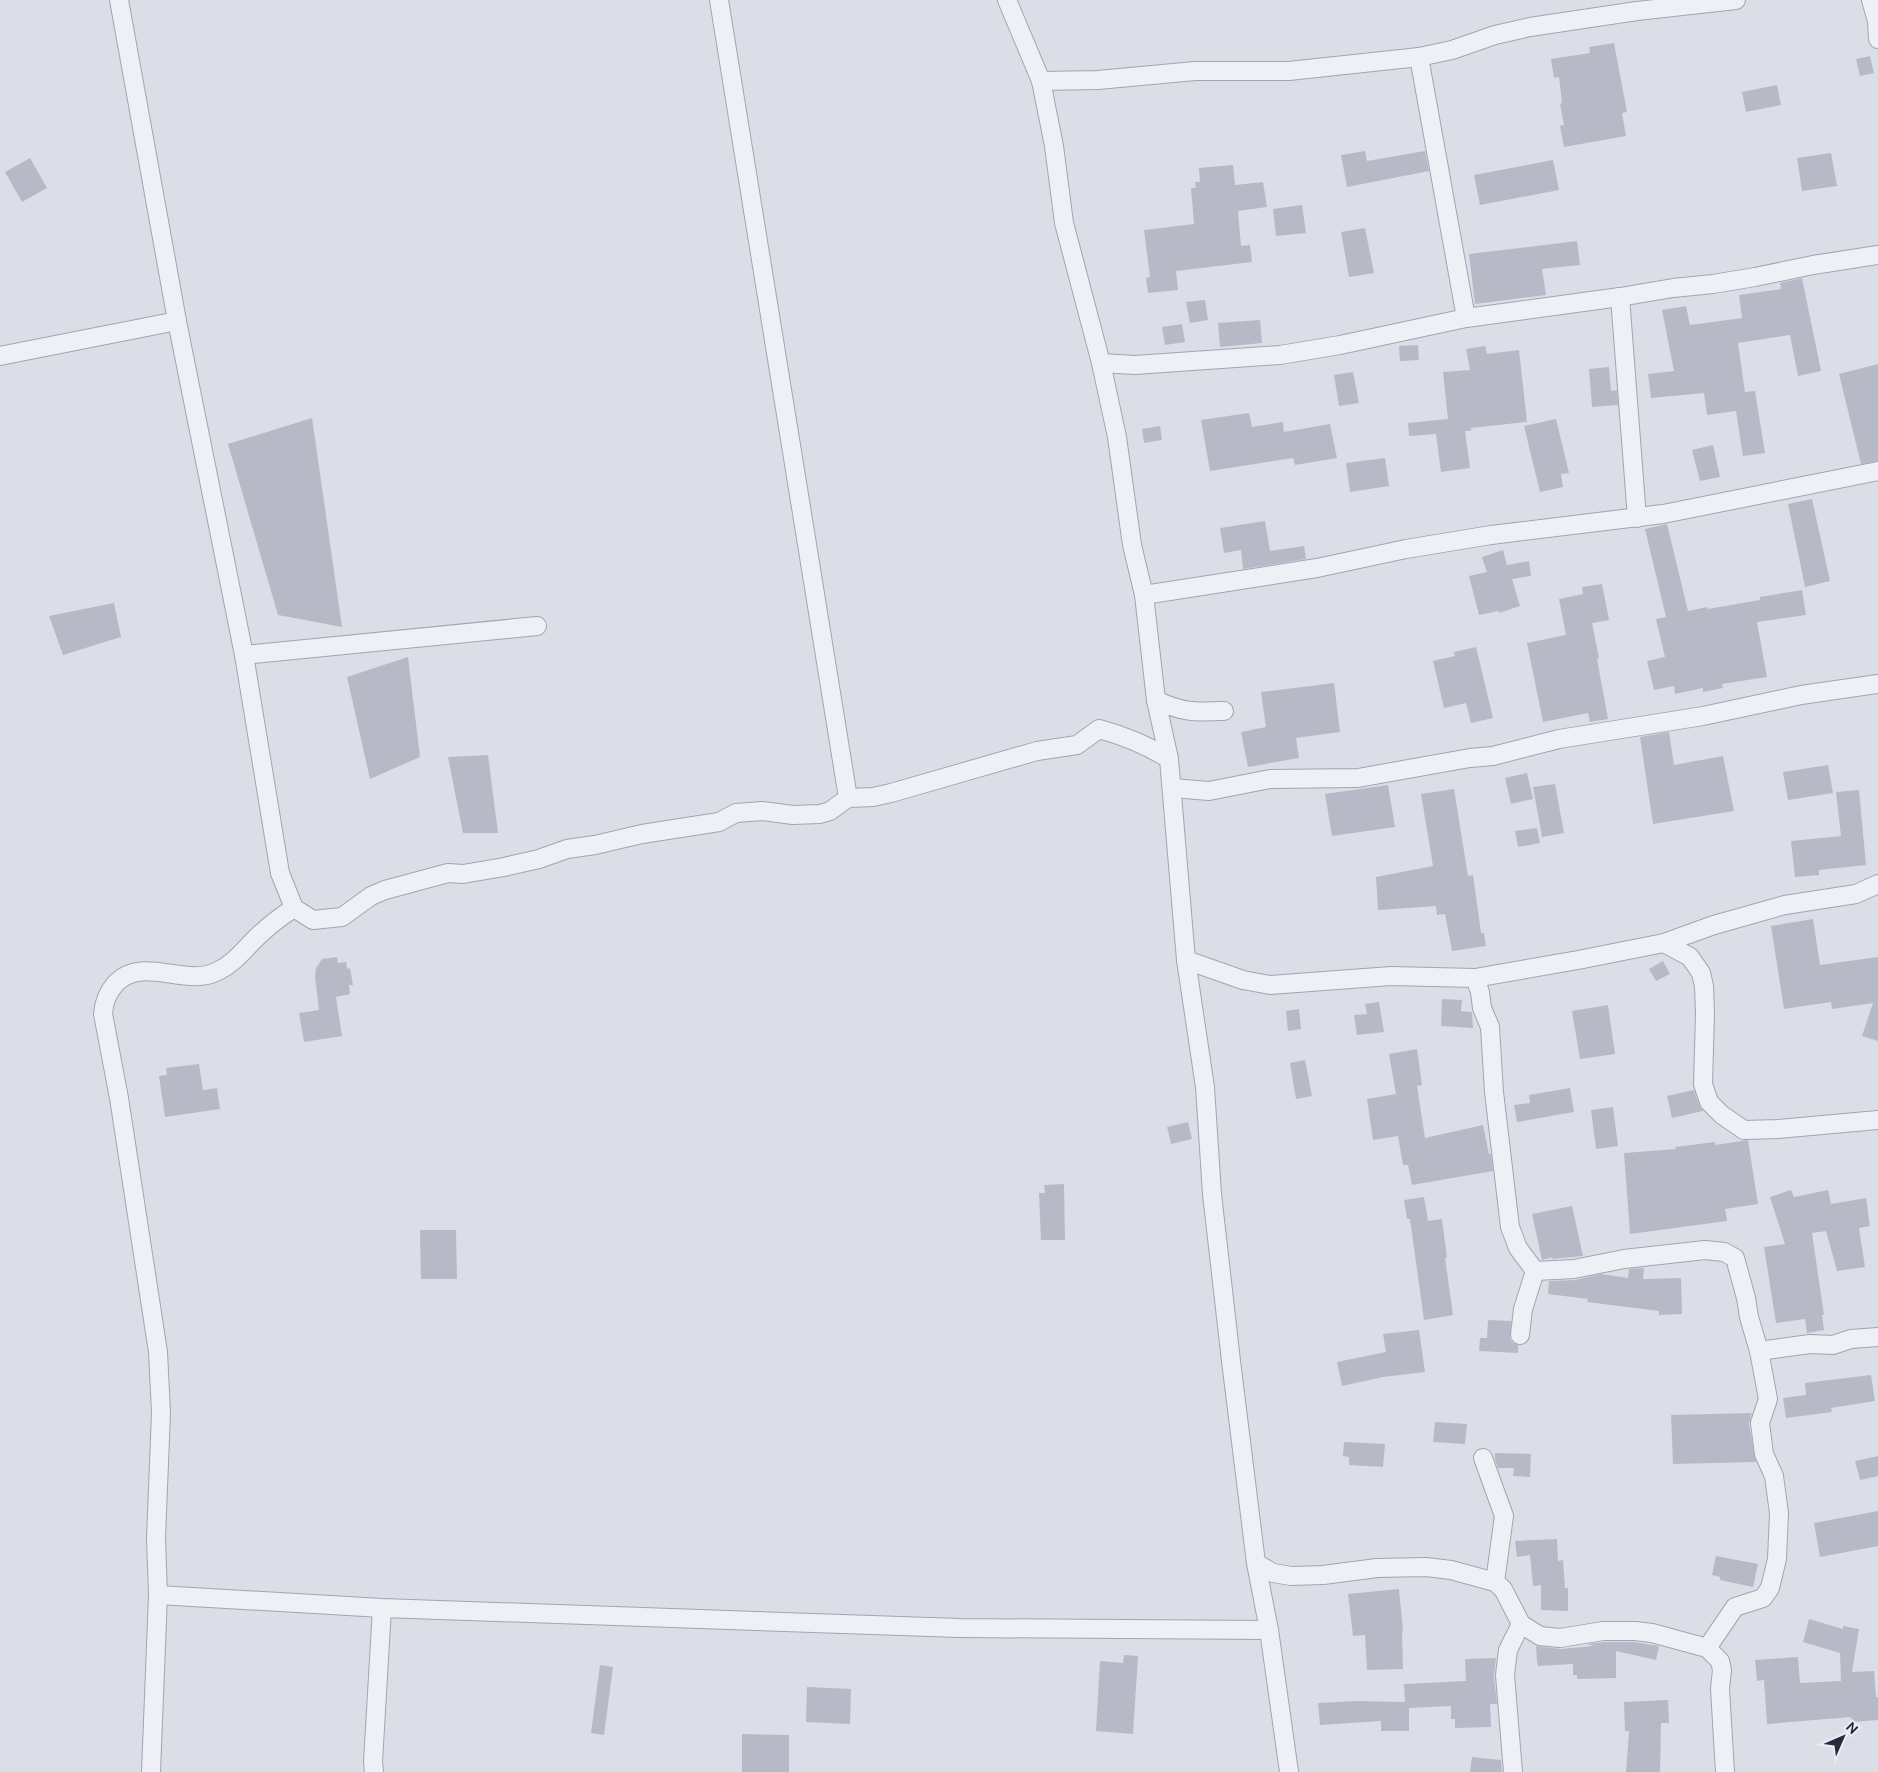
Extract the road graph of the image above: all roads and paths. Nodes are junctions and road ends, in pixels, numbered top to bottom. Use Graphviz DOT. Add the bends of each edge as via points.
graph roads {
  1 [pos="119,0"];
  2 [pos="719,0"];
  3 [pos="1007,0"];
  4 [pos="1736,0"];
  5 [pos="1872,0"];
  6 [pos="1878,39"];
  7 [pos="1419,57"];
  8 [pos="1041,81"];
  9 [pos="1878,255"];
  10 [pos="1620,297"];
  11 [pos="1466,318"];
  12 [pos="177,321"];
  13 [pos="0,356"];
  14 [pos="1101,364"];
  15 [pos="1878,471"];
  16 [pos="1637,518"];
  17 [pos="1144,595"];
  18 [pos="538,626"];
  19 [pos="244,655"];
  20 [pos="1878,684"];
  21 [pos="1156,700"];
  22 [pos="1224,711"];
  23 [pos="1170,759"];
  24 [pos="1172,788"];
  25 [pos="848,798"];
  26 [pos="1878,884"];
  27 [pos="294,908"];
  28 [pos="1664,943"];
  29 [pos="1186,960"];
  30 [pos="1475,978"];
  31 [pos="1878,1120"];
  32 [pos="1535,1271"];
  33 [pos="1520,1335"];
  34 [pos="1878,1337"];
  35 [pos="1760,1352"];
  36 [pos="1483,1458"];
  37 [pos="1256,1564"];
  38 [pos="1494,1582"];
  39 [pos="158,1595"];
  40 [pos="382,1608"];
  41 [pos="1521,1624"];
  42 [pos="1269,1630"];
  43 [pos="1707,1648"];
  44 [pos="151,1772"];
  45 [pos="374,1772"];
  46 [pos="1289,1772"];
  47 [pos="1512,1772"];
  48 [pos="1725,1772"];
  1 -- 12 [label="street"];
  2 -- 25 [label="street"];
  3 -- 8 [label="street"];
  4 -- 7 [label="street" via="1530,27"];
  5 -- 6 [label="street"];
  7 -- 8 [label="street" via="1289,71 1195,71 1098,80"];
  7 -- 11 [label="street"];
  8 -- 14 [label="street" via="1064,223"];
  9 -- 10 [label="street"];
  10 -- 11 [label="street"];
  10 -- 16 [label="street"];
  11 -- 14 [label="street" via="1280,355 1135,365"];
  12 -- 13 [label="street"];
  12 -- 19 [label="street"];
  14 -- 17 [label="street"];
  15 -- 16 [label="street"];
  16 -- 17 [label="street" via="1462,540 1317,568"];
  17 -- 21 [label="street"];
  18 -- 19 [label="street"];
  19 -- 27 [label="street" via="280,873"];
  20 -- 24 [label="street" via="1801,695 1703,716 1559,739 1492,756 1358,778 1270,779 1209,791"];
  21 -- 22 [label="street" via="1192,712"];
  21 -- 23 [label="street"];
  23 -- 24 [label="street"];
  23 -- 25 [label="street" via="1150,746 1100,729 1077,745 1037,751 891,794"];
  24 -- 29 [label="street"];
  25 -- 27 [label="street" via="820,814 798,816 762,811 736,814 719,822 567,849 504,867 463,874 448,873 370,896 342,917 313,920"];
  26 -- 28 [label="street" via="1856,894 1785,905"];
  27 -- 39 [label="street" via="274,921 240,955 212,974 134,972 122,977 104,1001 103,1014 158,1352 161,1413 156,1538"];
  28 -- 30 [label="street"];
  28 -- 31 [label="street" via="1690,957 1701,973 1705,1014 1703,1084 1709,1102 1722,1114 1744,1130"];
  29 -- 30 [label="street" via="1243,980 1270,985 1391,976"];
  29 -- 37 [label="street" via="1205,1087 1212,1194"];
  30 -- 32 [label="street" via="1490,1027 1510,1227 1518,1248"];
  32 -- 33 [label="street" via="1523,1309"];
  32 -- 35 [label="street" via="1574,1269 1672,1253 1724,1252 1735,1258 1748,1317"];
  34 -- 35 [label="street"];
  35 -- 43 [label="street" via="1768,1399 1760,1423 1764,1454 1774,1476 1779,1513 1776,1559 1770,1588 1763,1598 1735,1607"];
  36 -- 38 [label="street" via="1504,1516"];
  37 -- 38 [label="street" via="1290,1576 1426,1567"];
  37 -- 42 [label="street"];
  38 -- 41 [label="street" via="1503,1589"];
  39 -- 40 [label="street"];
  39 -- 44 [label="street"];
  40 -- 42 [label="street" via="959,1628"];
  40 -- 45 [label="street"];
  41 -- 43 [label="street" via="1540,1636 1560,1638 1604,1632 1652,1633"];
  41 -- 47 [label="street" via="1508,1650 1505,1675"];
  42 -- 46 [label="street"];
  43 -- 48 [label="street" via="1720,1661 1722,1670 1720,1689"];
}
